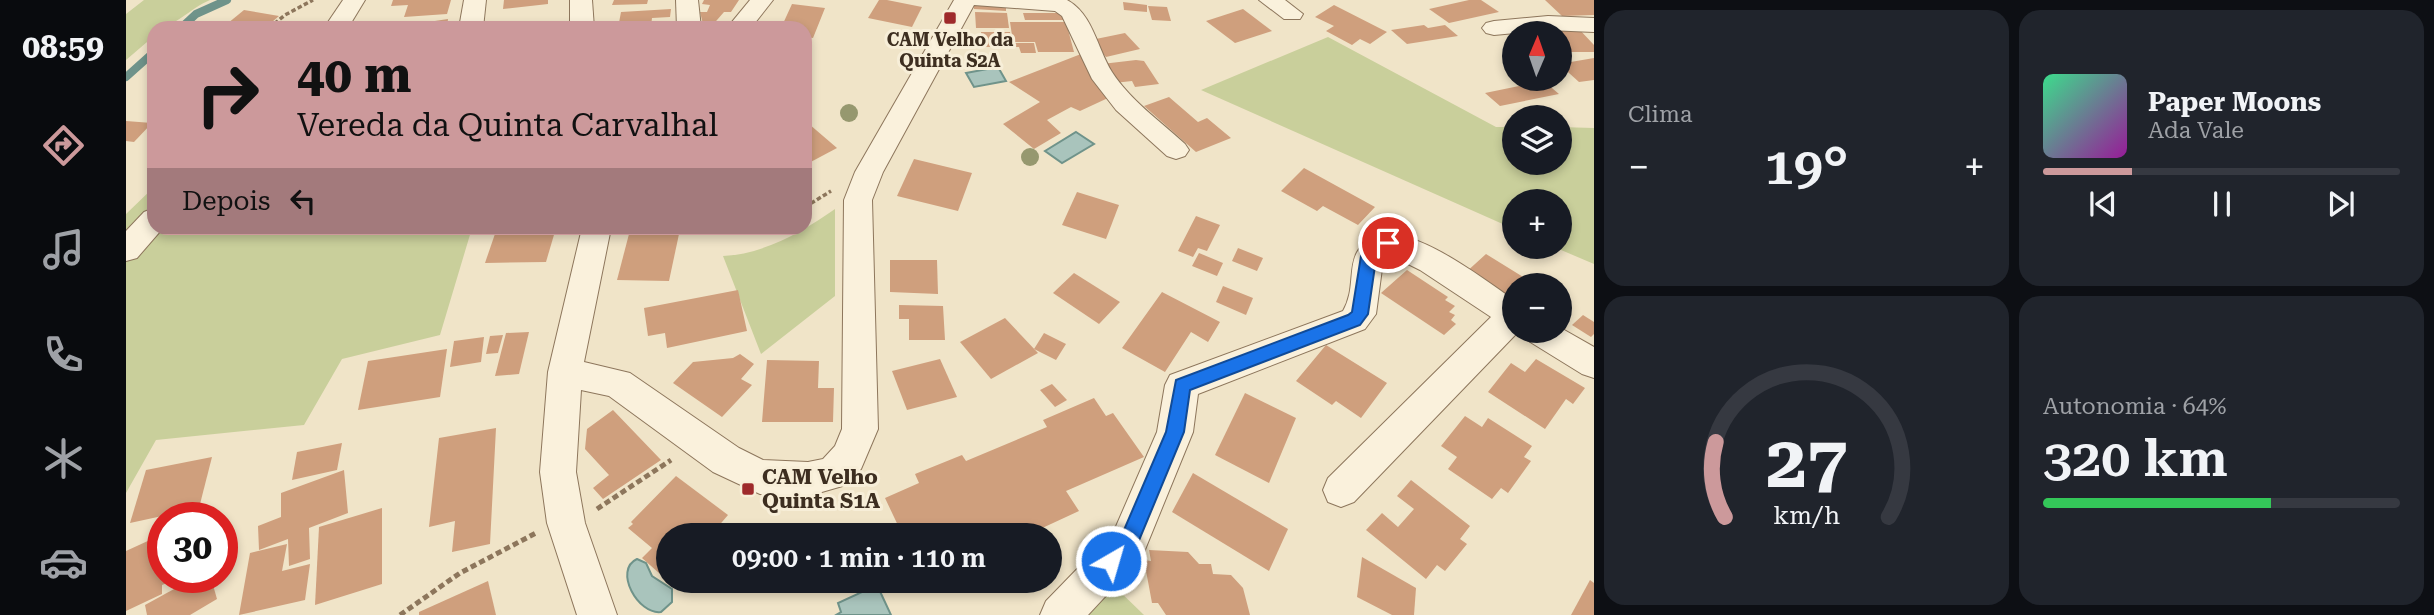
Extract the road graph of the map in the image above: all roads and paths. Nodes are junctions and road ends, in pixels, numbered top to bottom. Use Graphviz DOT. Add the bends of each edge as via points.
graph roads {
  1 [pos="313,0"];
  2 [pos="354,0"];
  3 [pos="475,0"];
  4 [pos="581,0"];
  5 [pos="687,0"];
  6 [pos="762,0"];
  7 [pos="965,0"];
  8 [pos="981,0"];
  9 [pos="1270,0"];
  10 [pos="1292,14"];
  11 [pos="278,21"];
  12 [pos="340,21"];
  13 [pos="472,21"];
  14 [pos="582,21"];
  15 [pos="689,21"];
  16 [pos="745,21"];
  17 [pos="1594,25"];
  18 [pos="1494,28"];
  19 [pos="1176,150"];
  20 [pos="147,227"];
  21 [pos="594,235"];
  22 [pos="126,250"];
  23 [pos="1502,308"];
  24 [pos="1502,340"];
  25 [pos="1560,343"];
  26 [pos="1594,363"];
  27 [pos="565,372"];
  28 [pos="697,440"];
  29 [pos="1341,490"];
  30 [pos="589,514"];
  31 [pos="543,529"];
  32 [pos="400,615"];
  33 [pos="597,615"];
  34 [pos="1060,615"];
  1 -- 11 [label="path"];
  2 -- 12 [label="street"];
  3 -- 13 [label="street"];
  4 -- 14 [label="street"];
  5 -- 15 [label="street"];
  6 -- 16 [label="street"];
  7 -- 28 [label="street" via="869,172 858,200 860,429 848,457 833,473 782,480 760,477"];
  8 -- 19 [label="street" via="1060,5 1072,12 1101,74 1125,104"];
  9 -- 10 [label="street"];
  17 -- 18 [label="street"];
  20 -- 22 [label="street"];
  21 -- 27 [label="street"];
  23 -- 34 [label="street" via="1409,249 1388,243 1380,247 1369,256 1360,314 1354,320 1182,386 1175,432 1128,544"];
  24 -- 29 [label="street"];
  25 -- 26 [label="street"];
  27 -- 28 [label="street" via="618,383"];
  27 -- 33 [label="street" via="558,472 566,523"];
  28 -- 30 [label="path"];
  31 -- 32 [label="path" via="460,573"];
}
